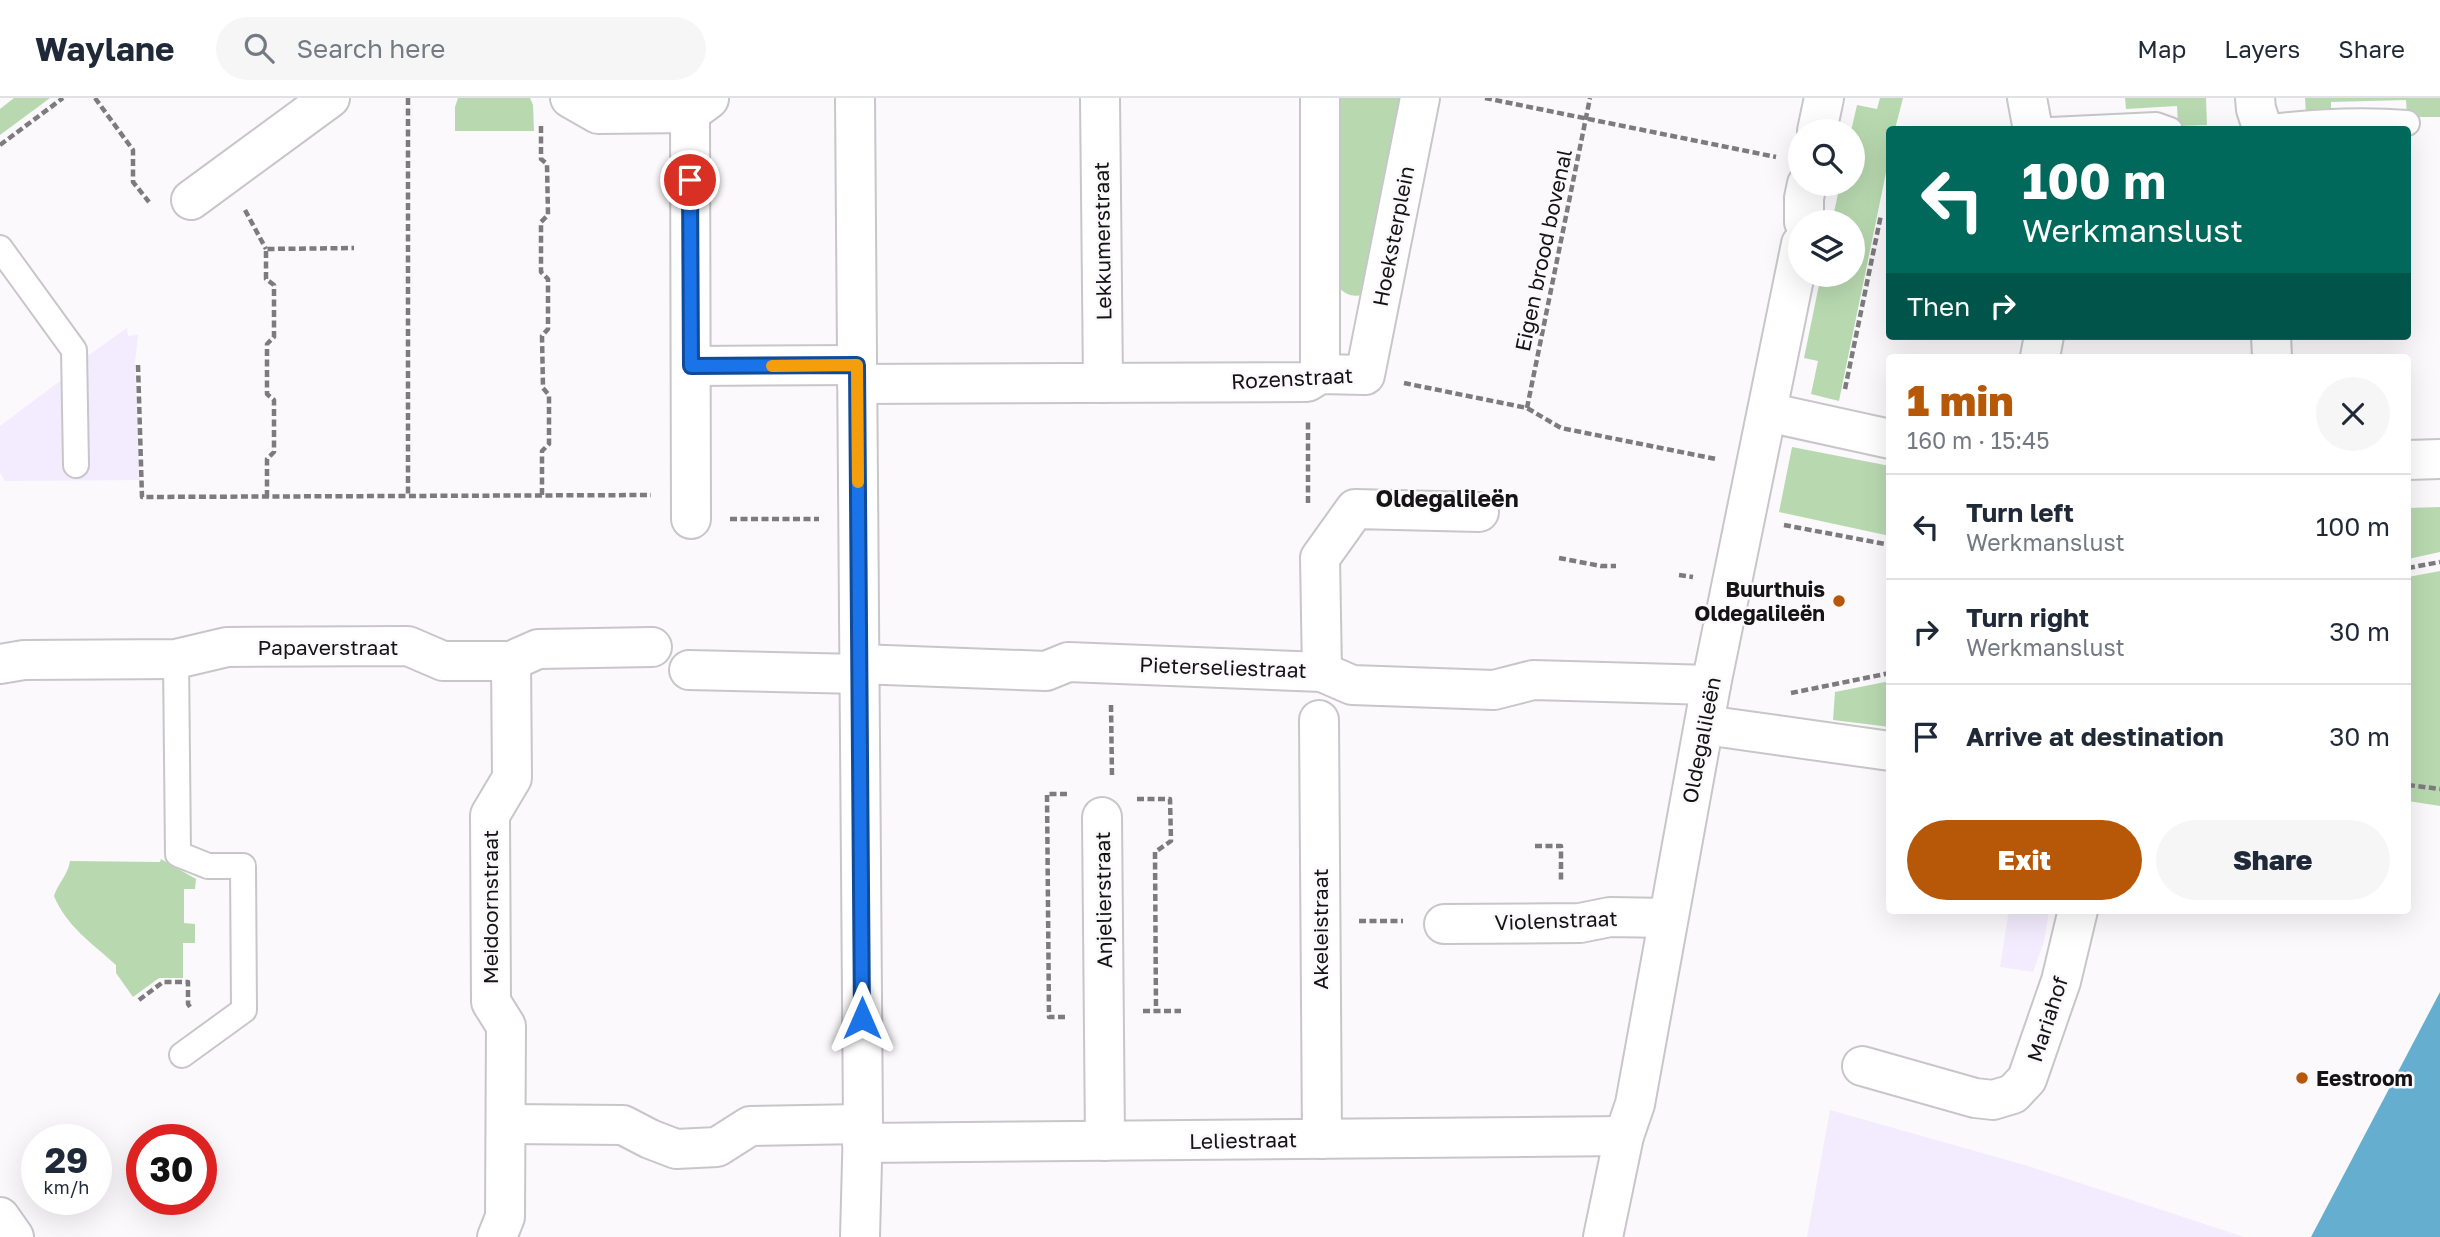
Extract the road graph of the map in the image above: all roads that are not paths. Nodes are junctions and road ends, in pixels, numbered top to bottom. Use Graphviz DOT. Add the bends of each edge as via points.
graph roads {
  1 [pos="330,98"];
  2 [pos="570,98"];
  3 [pos="855,98"];
  4 [pos="1100,98"];
  5 [pos="1320,98"];
  6 [pos="1420,98"];
  7 [pos="1824,98"];
  8 [pos="2027,98"];
  9 [pos="700,106"];
  10 [pos="2261,118"];
  11 [pos="1820,119"];
  12 [pos="2407,123"];
  13 [pos="2032,126"];
  14 [pos="2135,126"];
  15 [pos="2159,126"];
  16 [pos="191,200"];
  17 [pos="0,248"];
  18 [pos="1792,287"];
  19 [pos="691,366"];
  20 [pos="857,375"];
  21 [pos="1365,375"];
  22 [pos="1314,378"];
  23 [pos="1103,383"];
  24 [pos="1766,412"];
  25 [pos="1886,438"];
  26 [pos="2440,459"];
  27 [pos="2411,460"];
  28 [pos="76,465"];
  29 [pos="691,507"];
  30 [pos="1479,512"];
  31 [pos="652,648"];
  32 [pos="176,659"];
  33 [pos="511,661"];
  34 [pos="0,664"];
  35 [pos="859,669"];
  36 [pos="689,670"];
  37 [pos="1322,671"];
  38 [pos="1711,685"];
  39 [pos="1319,720"];
  40 [pos="1705,725"];
  41 [pos="1886,750"];
  42 [pos="1107,808"];
  43 [pos="2077,914"];
  44 [pos="1668,918"];
  45 [pos="1444,924"];
  46 [pos="182,1055"];
  47 [pos="1862,1066"];
  48 [pos="506,1124"];
  49 [pos="862,1134"];
  50 [pos="1624,1136"];
  51 [pos="1322,1139"];
  52 [pos="1105,1141"];
  53 [pos="0,1217"];
  54 [pos="14,1237"];
  55 [pos="497,1237"];
  56 [pos="860,1237"];
  57 [pos="1603,1237"];
  1 -- 16 [label="street"];
  2 -- 9 [label="street" via="598,114"];
  3 -- 20 [label="street"];
  4 -- 23 [label="street, Lekkumerstraat"];
  5 -- 22 [label="street"];
  6 -- 21 [label="street, Hoeksterplein"];
  7 -- 11 [label="street"];
  8 -- 13 [label="street"];
  9 -- 19 [label="street"];
  10 -- 12 [label="lane"];
  14 -- 15 [label="lane"];
  17 -- 28 [label="lane" via="74,350"];
  18 -- 24 [label="street, Oldegalileën"];
  19 -- 20 [label="street, Rozenstraat"];
  19 -- 29 [label="street"];
  20 -- 23 [label="street, Rozenstraat"];
  20 -- 35 [label="street"];
  21 -- 22 [label="street, Rozenstraat"];
  22 -- 23 [label="street, Rozenstraat"];
  24 -- 25 [label="street"];
  24 -- 38 [label="street, Oldegalileën"];
  26 -- 27 [label="street"];
  30 -- 37 [label="street" via="1355,509 1320,558"];
  31 -- 33 [label="street, Papaverstraat" via="538,649"];
  32 -- 33 [label="street, Papaverstraat" via="227,647 408,646 443,661"];
  32 -- 34 [label="street, Papaverstraat"];
  32 -- 46 [label="lane" via="178,854 208,866 243,866 244,1010"];
  33 -- 48 [label="street, Meidoornstraat" via="512,778 490,815 491,1002 506,1026"];
  35 -- 36 [label="street"];
  35 -- 37 [label="street, Pieterseliestraat" via="1046,671 1068,662"];
  35 -- 49 [label="street"];
  37 -- 38 [label="street, Pieterseliestraat" via="1365,686 1494,690 1534,680"];
  38 -- 40 [label="street, Oldegalileën"];
  39 -- 51 [label="street, Akeleistraat"];
  40 -- 41 [label="street"];
  40 -- 44 [label="street, Oldegalileën"];
  42 -- 52 [label="street, Anjelierstraat"];
  43 -- 47 [label="street, Mariahof" via="2061,981 2027,1079 2013,1094 1993,1100 1975,1098"];
  44 -- 45 [label="street, Violenstraat"];
  44 -- 50 [label="street, Oldegalileën" via="1635,1104"];
  48 -- 49 [label="street, Leliestraat" via="623,1125 676,1149 717,1147 750,1126"];
  48 -- 55 [label="street, Meidoornstraat" via="505,1217"];
  49 -- 52 [label="street, Leliestraat"];
  49 -- 56 [label="street"];
  50 -- 51 [label="street, Leliestraat"];
  50 -- 57 [label="street, Oldegalileën"];
  51 -- 52 [label="street, Leliestraat"];
  53 -- 54 [label="street"];
}
